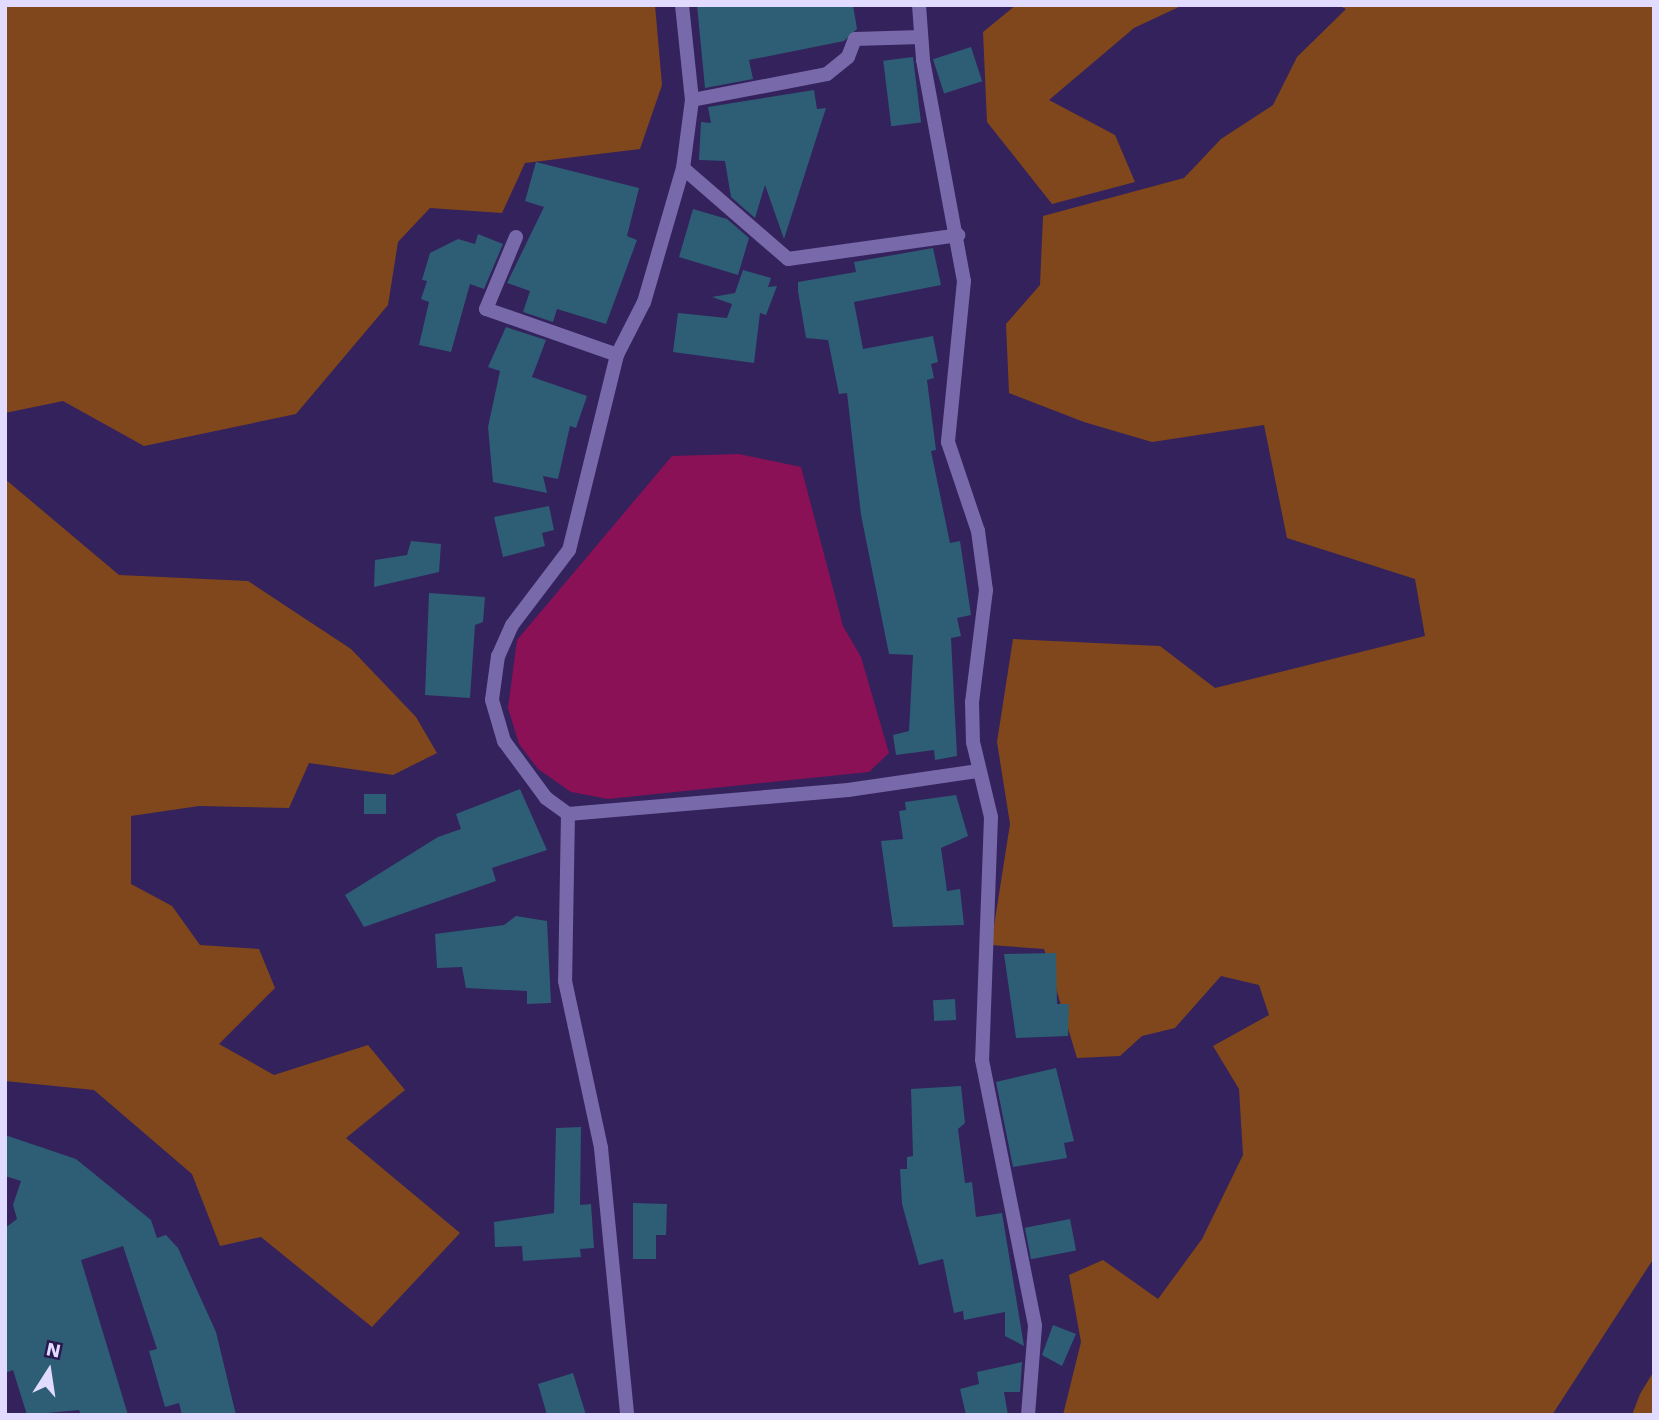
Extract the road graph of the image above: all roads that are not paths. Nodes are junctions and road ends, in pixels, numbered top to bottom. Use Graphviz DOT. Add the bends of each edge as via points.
graph roads {
  1 [pos="682,5"];
  2 [pos="919,5"];
  3 [pos="921,37"];
  4 [pos="692,100"];
  5 [pos="683,168"];
  6 [pos="958,234"];
  7 [pos="516,237"];
  8 [pos="617,355"];
  9 [pos="979,771"];
  10 [pos="568,814"];
  11 [pos="626,1415"];
  12 [pos="1028,1415"];
  1 -- 4 [label="street"];
  2 -- 3 [label="street"];
  3 -- 4 [label="street" via="855,39 848,57 827,75"];
  3 -- 6 [label="street"];
  4 -- 5 [label="street"];
  5 -- 6 [label="street" via="788,259"];
  5 -- 8 [label="street" via="644,302"];
  6 -- 9 [label="street" via="964,281 948,442 978,531 986,590 972,702"];
  7 -- 8 [label="street" via="486,309"];
  8 -- 10 [label="street" via="569,550 512,625 498,656 492,700 504,741 546,798"];
  9 -- 10 [label="street" via="848,790"];
  9 -- 12 [label="street" via="990,817 982,1060 1035,1326"];
  10 -- 11 [label="street" via="565,981 601,1148"];
}
